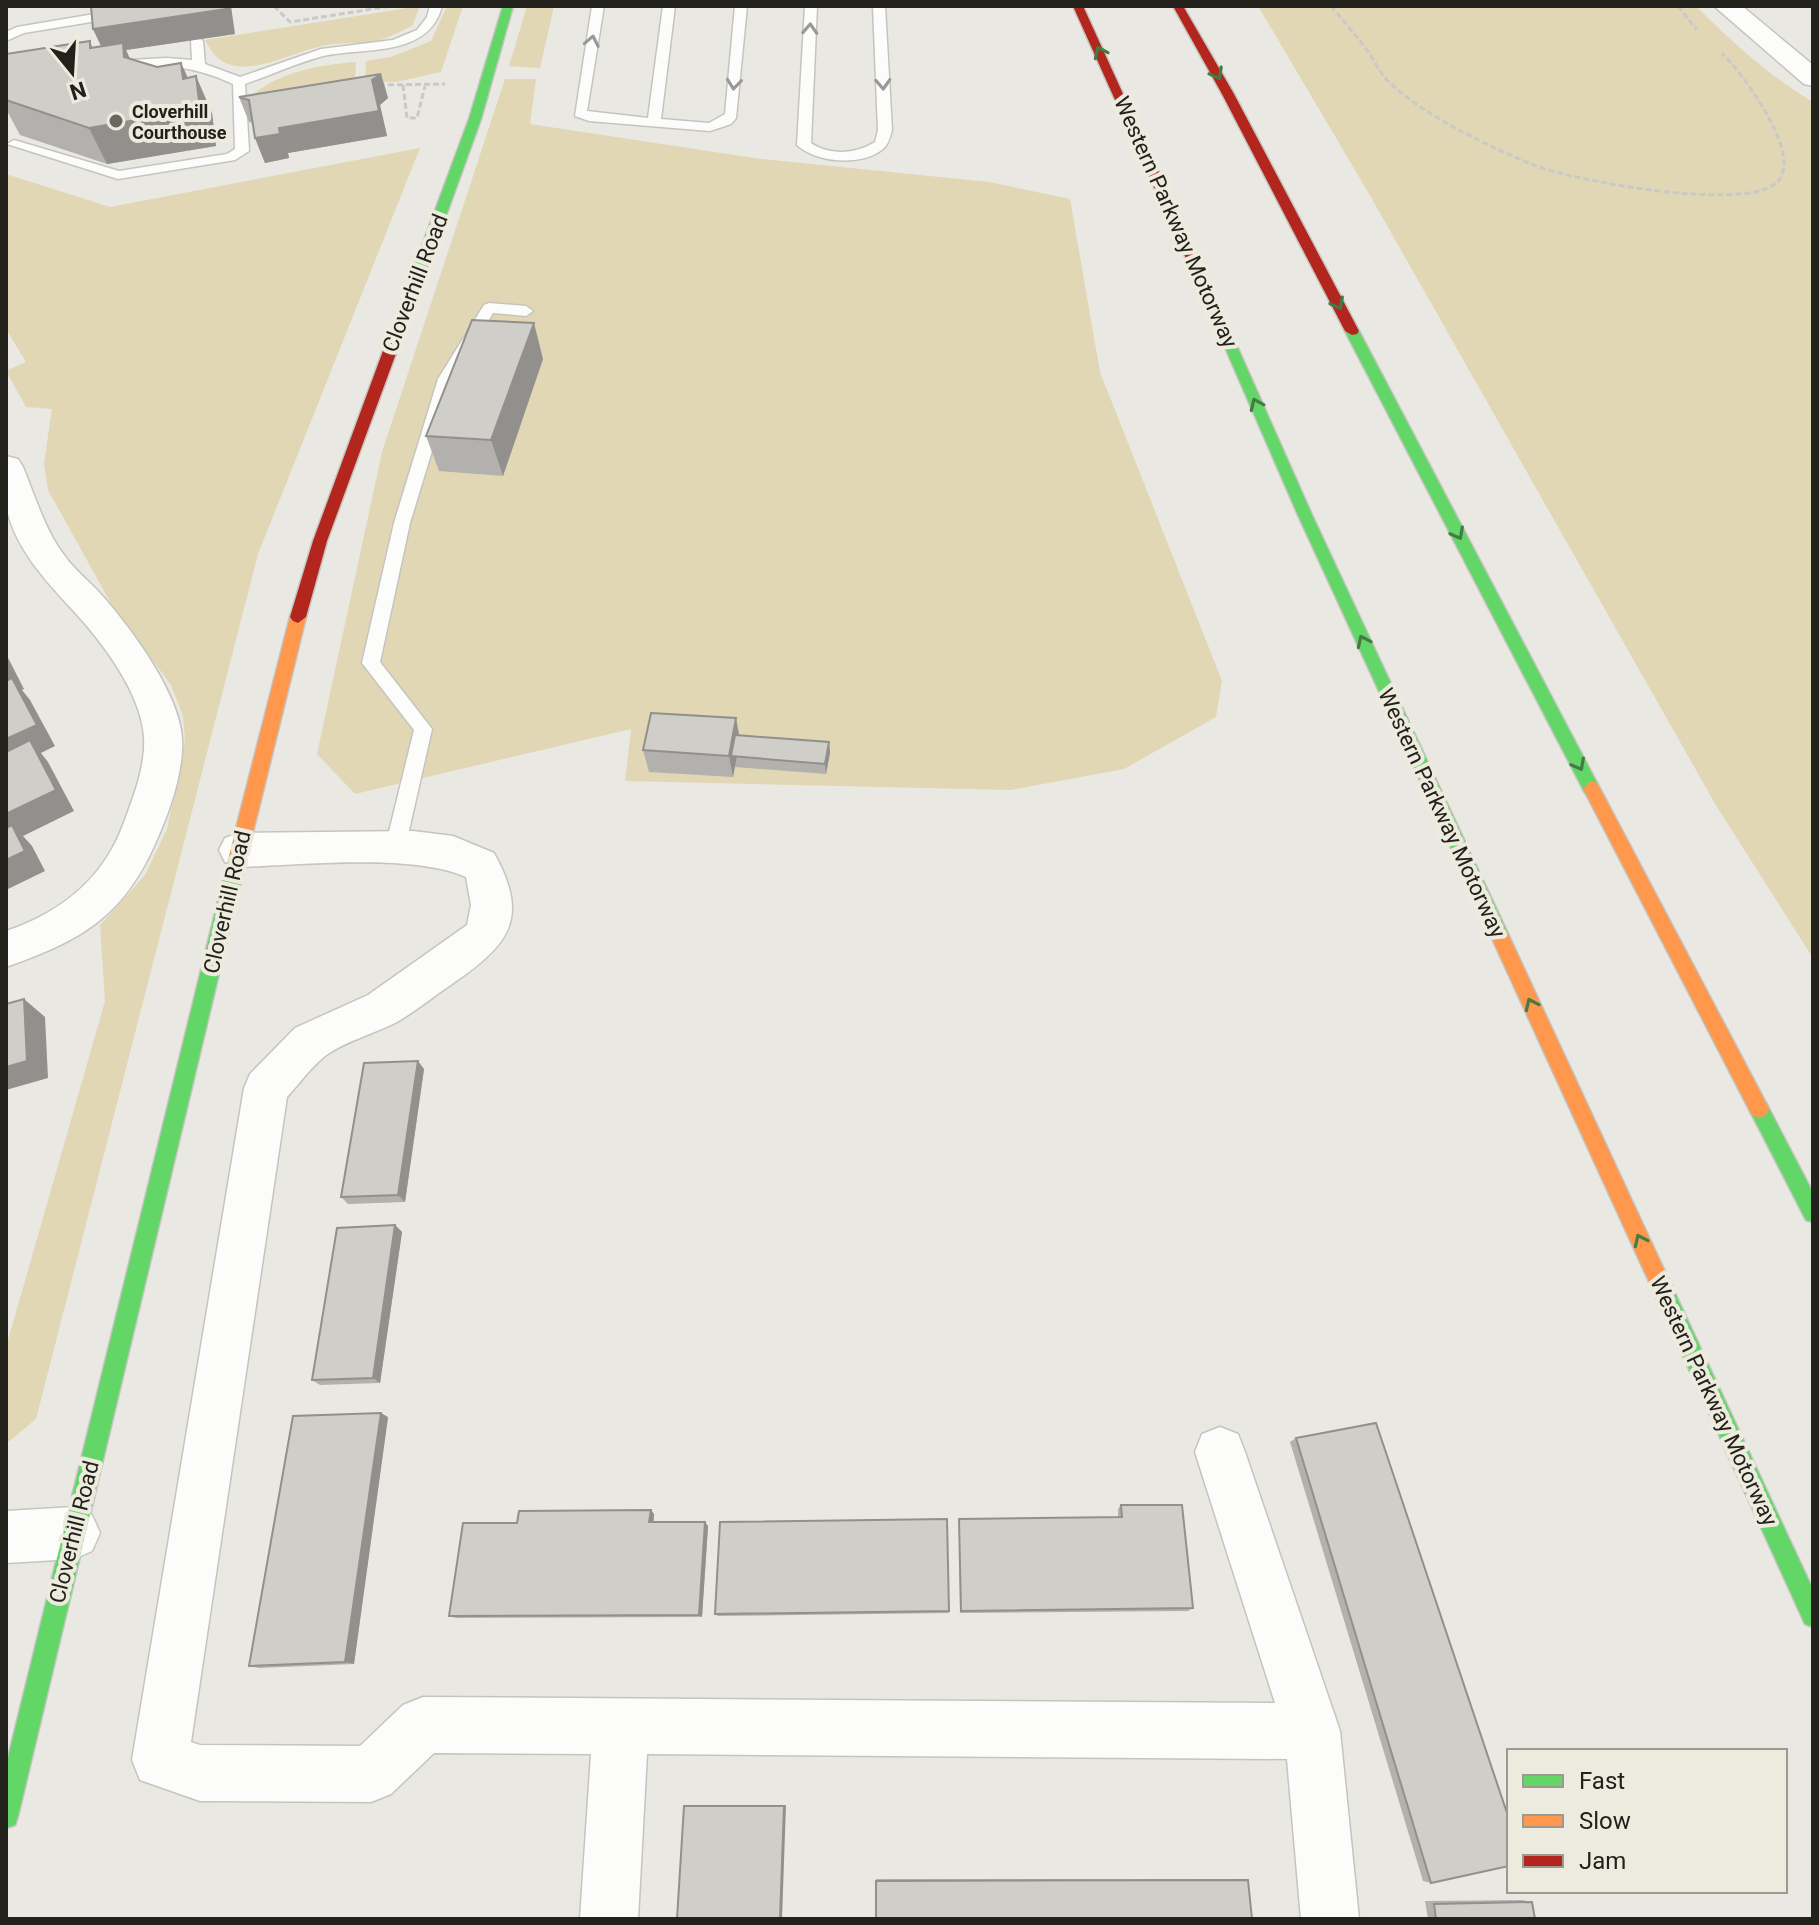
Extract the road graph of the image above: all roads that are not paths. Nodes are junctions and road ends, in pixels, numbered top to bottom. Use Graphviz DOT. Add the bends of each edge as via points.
graph roads {
  1 [pos="164,6"];
  2 [pos="436,6"];
  3 [pos="508,6"];
  4 [pos="598,6"];
  5 [pos="669,6"];
  6 [pos="741,6"];
  7 [pos="811,6"];
  8 [pos="879,6"];
  9 [pos="1078,6"];
  10 [pos="1178,6"];
  11 [pos="1727,6"];
  12 [pos="6,37"];
  13 [pos="197,41"];
  14 [pos="199,64"];
  15 [pos="107,65"];
  16 [pos="1813,78"];
  17 [pos="239,82"];
  18 [pos="654,122"];
  19 [pos="14,144"];
  20 [pos="526,311"];
  21 [pos="7,453"];
  22 [pos="395,848"];
  23 [pos="239,850"];
  24 [pos="6,949"];
  25 [pos="1813,1213"];
  26 [pos="1220,1452"];
  27 [pos="74,1533"];
  28 [pos="6,1537"];
  29 [pos="1813,1616"];
  30 [pos="621,1726"];
  31 [pos="1312,1731"];
  32 [pos="6,1816"];
  33 [pos="609,1919"];
  34 [pos="1330,1919"];
  1 -- 12 [label="lane"];
  2 -- 17 [label="lane" via="421,33 395,43 321,53"];
  3 -- 23 [label="main road, Cloverhill Road" via="475,119 320,541"];
  18 -- 4 [label="lane, one-way" via="580,113"];
  5 -- 18 [label="lane"];
  6 -- 18 [label="lane, one-way" via="731,115 710,127"];
  8 -- 7 [label="lane, one-way" via="885,130 881,144 864,155 818,153 804,145"];
  29 -- 9 [label="main road, Western Parkway Motorway, one-way" via="1305,515"];
  10 -- 25 [label="main road, one-way"];
  11 -- 16 [label="street"];
  13 -- 14 [label="lane"];
  14 -- 15 [label="lane" via="185,60"];
  14 -- 17 [label="lane"];
  17 -- 19 [label="lane" via="242,151 230,157 118,175"];
  20 -- 22 [label="lane" via="489,308 446,379 402,523 371,663 423,729"];
  21 -- 24 [label="street" via="51,564 96,612 142,680 163,737 152,800 130,859 109,890 74,921"];
  22 -- 23 [label="street"];
  22 -- 30 [label="street" via="453,853 480,865 492,905 485,934 383,1008 310,1042 266,1088 160,1760 200,1773 371,1774 423,1725"];
  23 -- 27 [label="main road, Cloverhill Road"];
  26 -- 31 [label="street"];
  27 -- 28 [label="street"];
  27 -- 32 [label="main road, Cloverhill Road"];
  30 -- 31 [label="street"];
  30 -- 33 [label="street"];
  31 -- 34 [label="street"];
}
